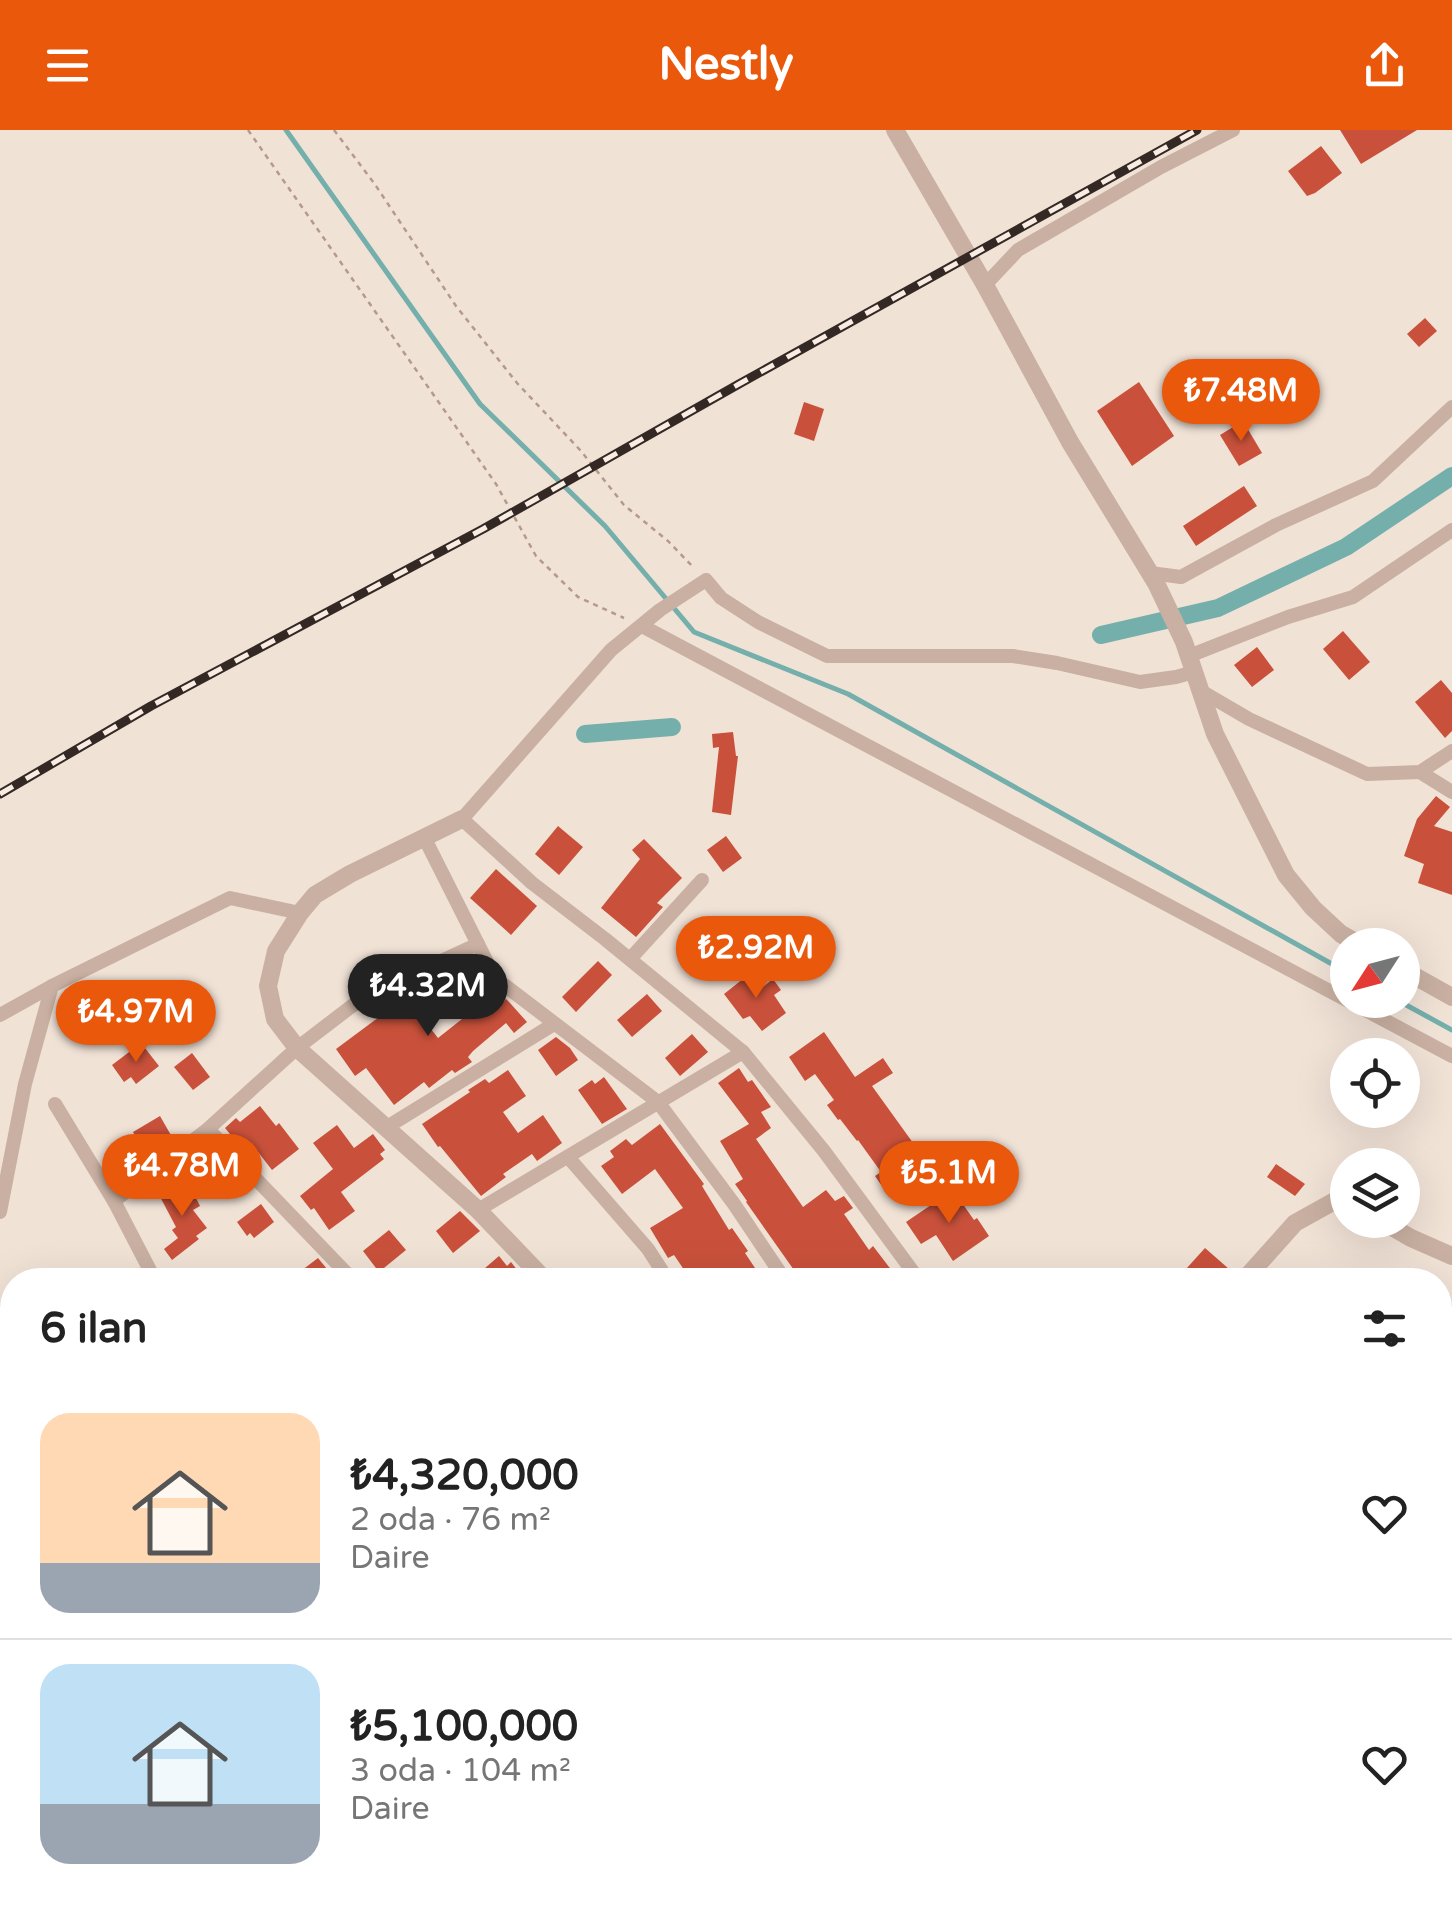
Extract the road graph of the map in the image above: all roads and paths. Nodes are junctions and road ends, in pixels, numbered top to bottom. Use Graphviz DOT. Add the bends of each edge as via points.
graph roads {
  1 [pos="248,130"];
  2 [pos="334,130"];
  3 [pos="895,130"];
  4 [pos="1233,130"];
  5 [pos="984,285"];
  6 [pos="1452,407"];
  7 [pos="1452,530"];
  8 [pos="1153,578"];
  9 [pos="706,580"];
  10 [pos="642,626"];
  11 [pos="1189,657"];
  12 [pos="1200,691"];
  13 [pos="1452,751"];
  14 [pos="1420,772"];
  15 [pos="1452,792"];
  16 [pos="462,820"];
  17 [pos="424,837"];
  18 [pos="702,880"];
  19 [pos="300,913"];
  20 [pos="1335,928"];
  21 [pos="478,944"];
  22 [pos="630,959"];
  23 [pos="1420,979"];
  24 [pos="52,986"];
  25 [pos="1452,997"];
  26 [pos="0,1016"];
  27 [pos="554,1024"];
  28 [pos="297,1048"];
  29 [pos="743,1052"];
  30 [pos="1452,1056"];
  31 [pos="658,1102"];
  32 [pos="55,1104"];
  33 [pos="387,1127"];
  34 [pos="208,1128"];
  35 [pos="568,1157"];
  36 [pos="114,1201"];
  37 [pos="1330,1204"];
  38 [pos="478,1210"];
  39 [pos="0,1212"];
  40 [pos="1412,1238"];
  41 [pos="1452,1256"];
  42 [pos="149,1268"];
  43 [pos="342,1268"];
  44 [pos="534,1268"];
  45 [pos="660,1268"];
  46 [pos="777,1268"];
  47 [pos="909,1268"];
  48 [pos="1255,1268"];
  1 -- 10 [label="path" via="496,484 536,556 578,597"];
  2 -- 9 [label="path" via="517,383 624,505"];
  3 -- 5 [label="street"];
  4 -- 5 [label="street" via="1018,250"];
  5 -- 8 [label="street"];
  6 -- 8 [label="street" via="1373,481 1181,577"];
  7 -- 11 [label="street" via="1353,597"];
  8 -- 11 [label="street"];
  9 -- 10 [label="street"];
  9 -- 11 [label="street" via="720,598 827,656 1013,656 1140,682 1176,678"];
  10 -- 16 [label="street" via="611,650"];
  10 -- 30 [label="street"];
  11 -- 12 [label="street"];
  12 -- 14 [label="street" via="1366,774"];
  12 -- 20 [label="street" via="1286,875"];
  13 -- 14 [label="street"];
  14 -- 15 [label="street"];
  16 -- 17 [label="street"];
  16 -- 22 [label="street"];
  17 -- 19 [label="street" via="338,881"];
  17 -- 21 [label="street"];
  18 -- 22 [label="street"];
  19 -- 24 [label="street" via="230,898"];
  19 -- 28 [label="street" via="276,950 268,986 275,1019"];
  21 -- 27 [label="street" via="495,978"];
  21 -- 28 [label="street" via="365,996"];
  22 -- 29 [label="street"];
  23 -- 25 [label="street"];
  24 -- 26 [label="street"];
  24 -- 39 [label="street"];
  27 -- 31 [label="street"];
  27 -- 33 [label="street"];
  28 -- 33 [label="street"];
  28 -- 34 [label="street"];
  29 -- 31 [label="street"];
  29 -- 47 [label="street"];
  31 -- 35 [label="street"];
  31 -- 46 [label="street"];
  32 -- 36 [label="street"];
  33 -- 38 [label="street"];
  34 -- 36 [label="street"];
  34 -- 43 [label="street"];
  35 -- 38 [label="street"];
  35 -- 45 [label="street"];
  36 -- 42 [label="street"];
  37 -- 48 [label="street" via="1295,1223"];
  38 -- 44 [label="street"];
  40 -- 41 [label="street"];
}
